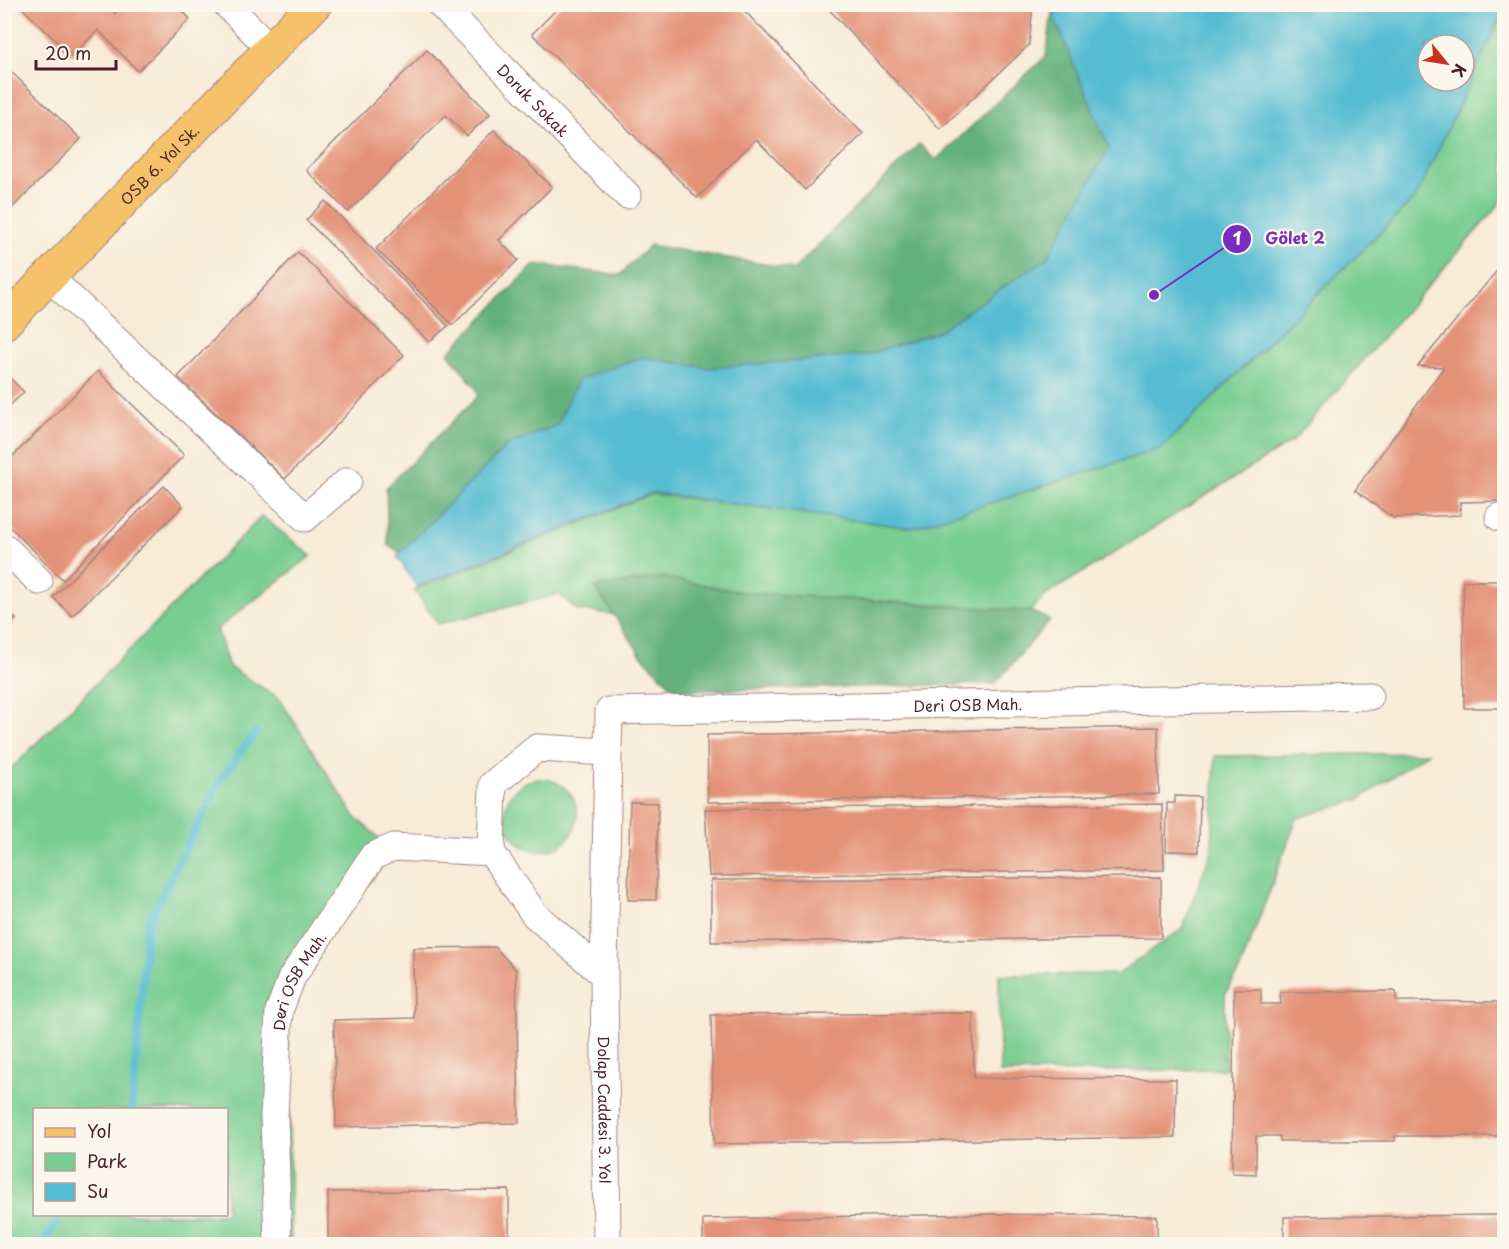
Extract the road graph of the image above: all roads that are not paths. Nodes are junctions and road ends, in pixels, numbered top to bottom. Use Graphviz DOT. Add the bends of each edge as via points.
graph roads {
  1 [pos="226,4"];
  2 [pos="315,4"];
  3 [pos="440,4"];
  4 [pos="271,49"];
  5 [pos="627,195"];
  6 [pos="49,277"];
  7 [pos="4,323"];
  8 [pos="348,480"];
  9 [pos="4,547"];
  10 [pos="39,581"];
  11 [pos="1370,696"];
  12 [pos="608,752"];
  13 [pos="491,852"];
  14 [pos="604,975"];
  15 [pos="278,1245"];
  16 [pos="607,1245"];
  1 -- 4 [label="street"];
  2 -- 4 [label="main road, OSB 6. Yol Sk."];
  3 -- 5 [label="street, Doruk Sokak"];
  4 -- 6 [label="main road, OSB 6. Yol Sk."];
  6 -- 7 [label="main road, OSB 6. Yol Sk."];
  6 -- 8 [label="street" via="305,518"];
  9 -- 10 [label="street"];
  11 -- 12 [label="street, Deri OSB Mah." via="609,711"];
  12 -- 13 [label="street" via="537,748 493,784"];
  12 -- 14 [label="street, Dolap Caddesi 3. Yol"];
  13 -- 14 [label="street" via="535,915"];
  13 -- 15 [label="street, Deri OSB Mah." via="394,847 373,856 292,977 279,1011 274,1116"];
  14 -- 16 [label="street, Dolap Caddesi 3. Yol"];
}
